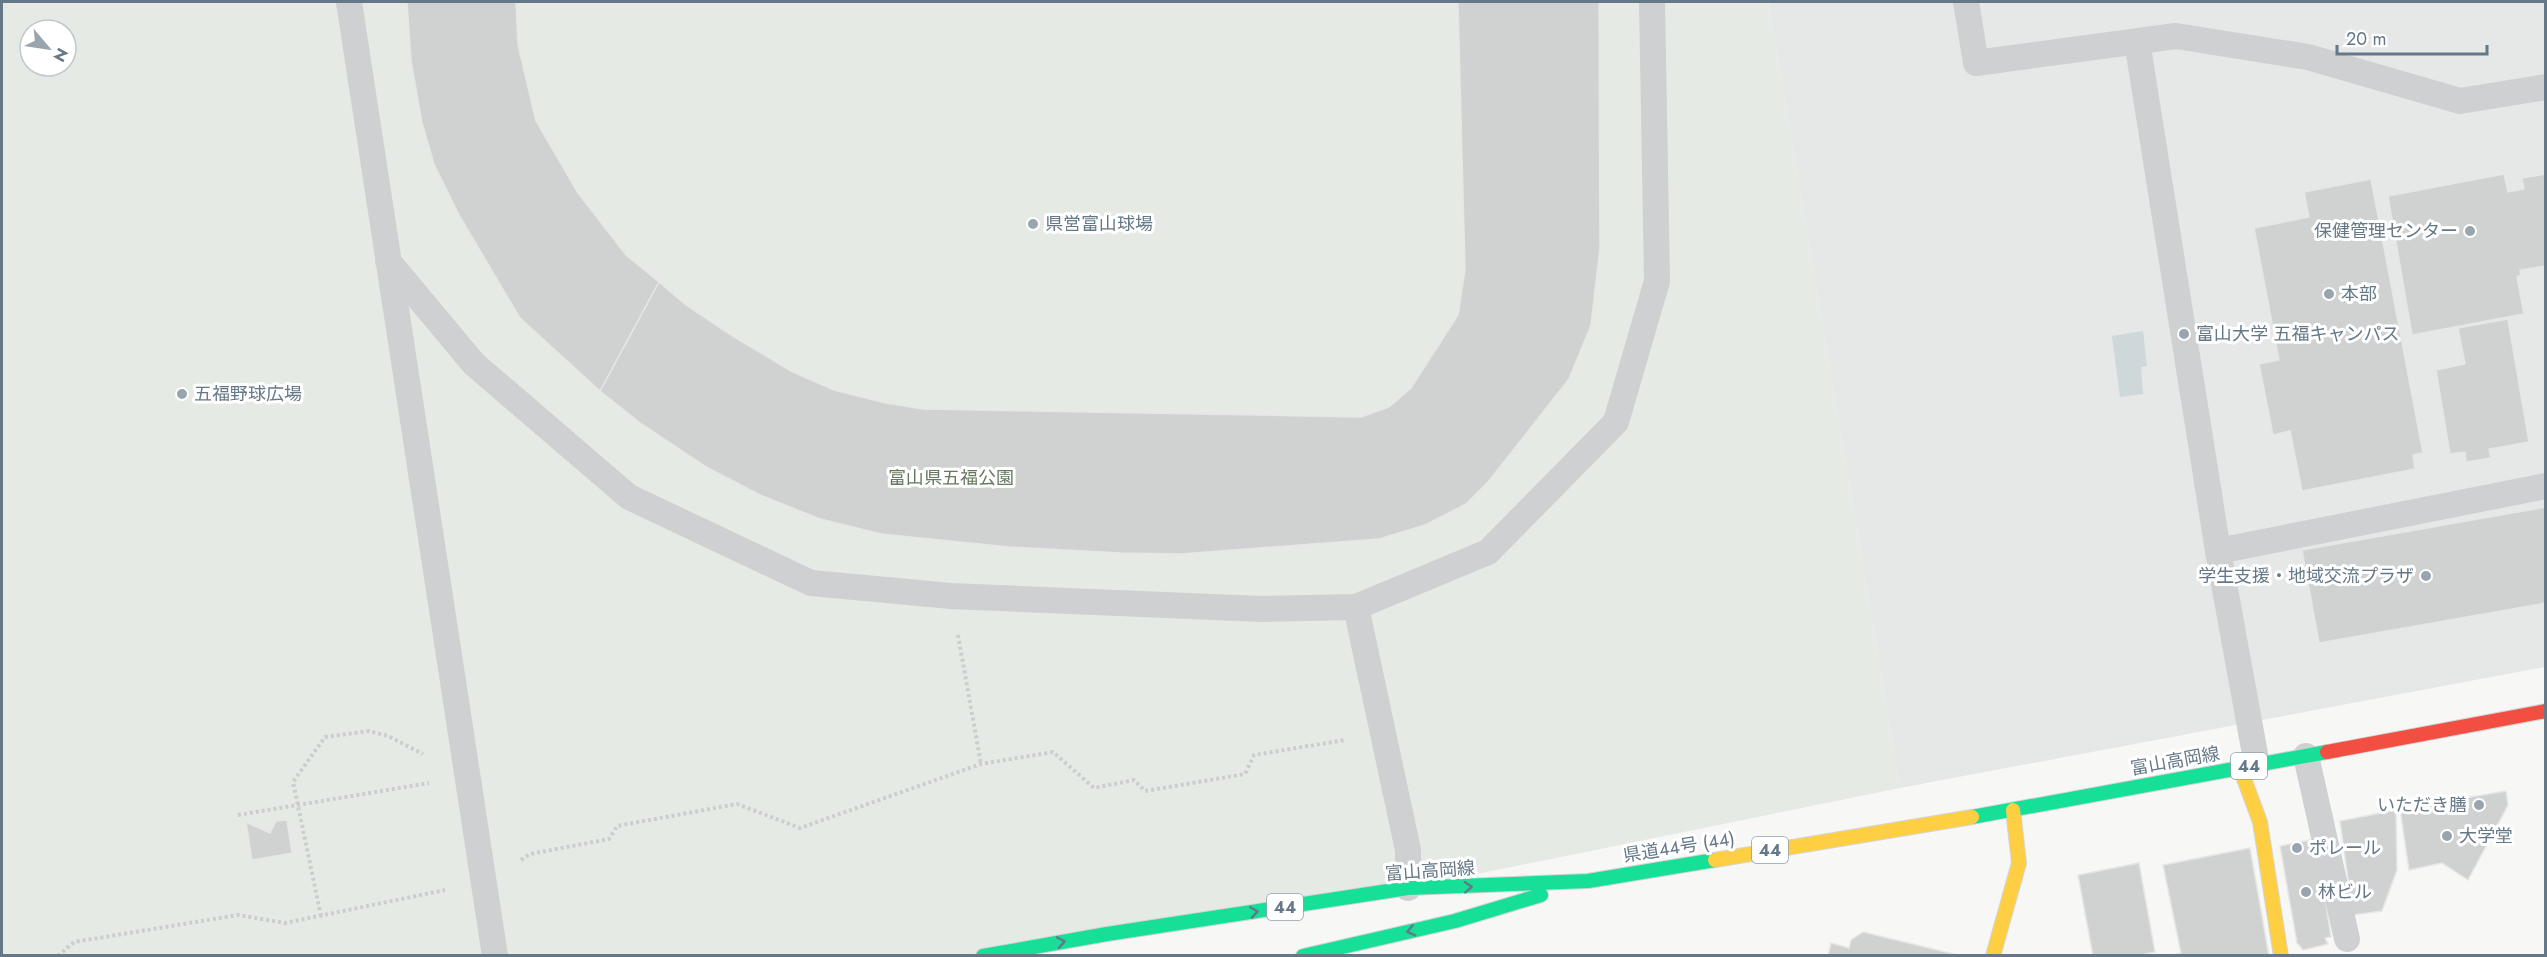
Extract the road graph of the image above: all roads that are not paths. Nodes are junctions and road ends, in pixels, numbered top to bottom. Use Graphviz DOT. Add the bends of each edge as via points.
graph roads {
  1 [pos="349,2"];
  2 [pos="1652,2"];
  3 [pos="1966,2"];
  4 [pos="2137,41"];
  5 [pos="2546,87"];
  6 [pos="387,261"];
  7 [pos="2546,486"];
  8 [pos="2218,551"];
  9 [pos="1356,607"];
  10 [pos="2546,711"];
  11 [pos="2306,756"];
  12 [pos="2249,766"];
  13 [pos="2013,810"];
  14 [pos="1952,820"];
  15 [pos="1588,881"];
  16 [pos="1408,888"];
  17 [pos="2347,939"];
  18 [pos="495,956"];
  19 [pos="983,956"];
  20 [pos="1303,956"];
  21 [pos="1993,956"];
  22 [pos="2281,956"];
  1 -- 6 [label="lane"];
  2 -- 9 [label="lane" via="1658,281 1616,422 1488,552"];
  3 -- 4 [label="lane" via="1976,63"];
  4 -- 5 [label="lane" via="2176,36 2308,57 2460,101"];
  4 -- 8 [label="lane"];
  6 -- 9 [label="lane" via="474,364 629,497 811,583 951,597 1262,609"];
  6 -- 18 [label="lane"];
  7 -- 8 [label="lane"];
  8 -- 12 [label="lane"];
  9 -- 16 [label="lane" via="1408,850"];
  10 -- 11 [label="main road, 富山高岡線 / 44"];
  11 -- 12 [label="main road, 富山高岡線 / 44"];
  11 -- 17 [label="lane"];
  12 -- 13 [label="main road, 富山高岡線 / 44"];
  12 -- 22 [label="main road"];
  13 -- 14 [label="main road, 富山高岡線 / 44"];
  13 -- 21 [label="main road" via="2019,863"];
  14 -- 15 [label="main road, 県道44号 (44) / 44"];
  16 -- 15 [label="main road, 富山高岡線 / 44, one-way"];
  15 -- 20 [label="main road, 44, one-way" via="1455,921"];
  19 -- 16 [label="main road, 富山高岡線 / 44, one-way"];
}
